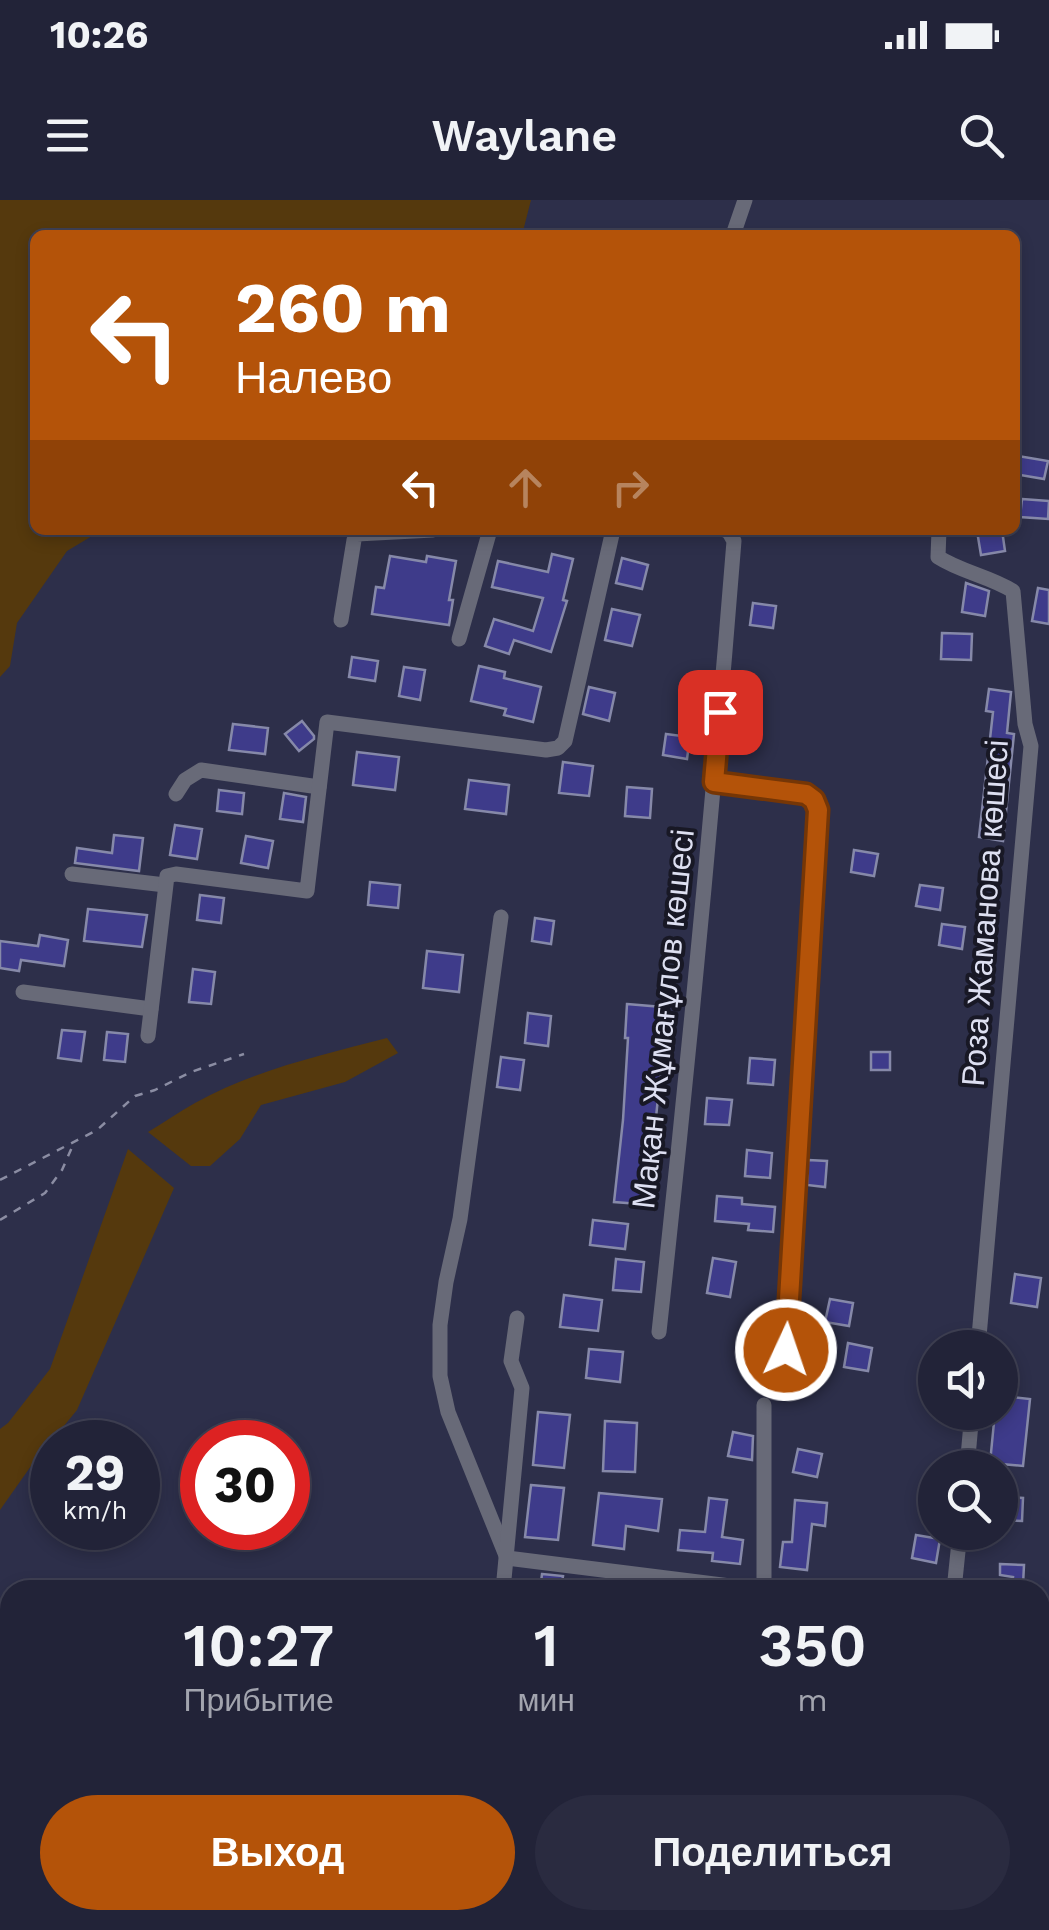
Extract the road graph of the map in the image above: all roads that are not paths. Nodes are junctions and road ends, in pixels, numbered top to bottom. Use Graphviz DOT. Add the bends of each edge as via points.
graph roads {
  1 [pos="745,200"];
  2 [pos="736,230"];
  3 [pos="356,535"];
  4 [pos="489,535"];
  5 [pos="611,535"];
  6 [pos="730,535"];
  7 [pos="939,535"];
  8 [pos="341,620"];
  9 [pos="459,639"];
  10 [pos="714,782"];
  11 [pos="319,787"];
  12 [pos="176,794"];
  13 [pos="72,874"];
  14 [pos="165,886"];
  15 [pos="501,916"];
  16 [pos="23,992"];
  17 [pos="152,1008"];
  18 [pos="148,1036"];
  19 [pos="516,1318"];
  20 [pos="980,1330"];
  21 [pos="660,1332"];
  22 [pos="786,1350"];
  23 [pos="764,1405"];
  24 [pos="958,1550"];
  25 [pos="506,1558"];
  26 [pos="504,1580"];
  27 [pos="683,1580"];
  28 [pos="763,1580"];
  29 [pos="955,1580"];
  1 -- 2 [label="street"];
  3 -- 8 [label="street"];
  4 -- 9 [label="street"];
  5 -- 11 [label="street" via="558,748 327,722"];
  6 -- 10 [label="street, Мақан Жұмағұлов көшесі"];
  7 -- 20 [label="street, Роза Жаманова көшесі" via="938,557 1012,591 1031,746"];
  10 -- 21 [label="street, Мақан Жұмағұлов көшесі"];
  10 -- 22 [label="street" via="806,794 818,810"];
  11 -- 12 [label="street" via="201,770"];
  11 -- 14 [label="street" via="307,891 176,874 166,876"];
  13 -- 14 [label="street"];
  14 -- 17 [label="street"];
  15 -- 25 [label="street" via="440,1325 440,1376"];
  16 -- 17 [label="street"];
  17 -- 18 [label="street"];
  19 -- 25 [label="street" via="511,1360 522,1388"];
  23 -- 28 [label="street"];
  24 -- 29 [label="street"];
  25 -- 26 [label="street"];
  25 -- 27 [label="street"];
}
